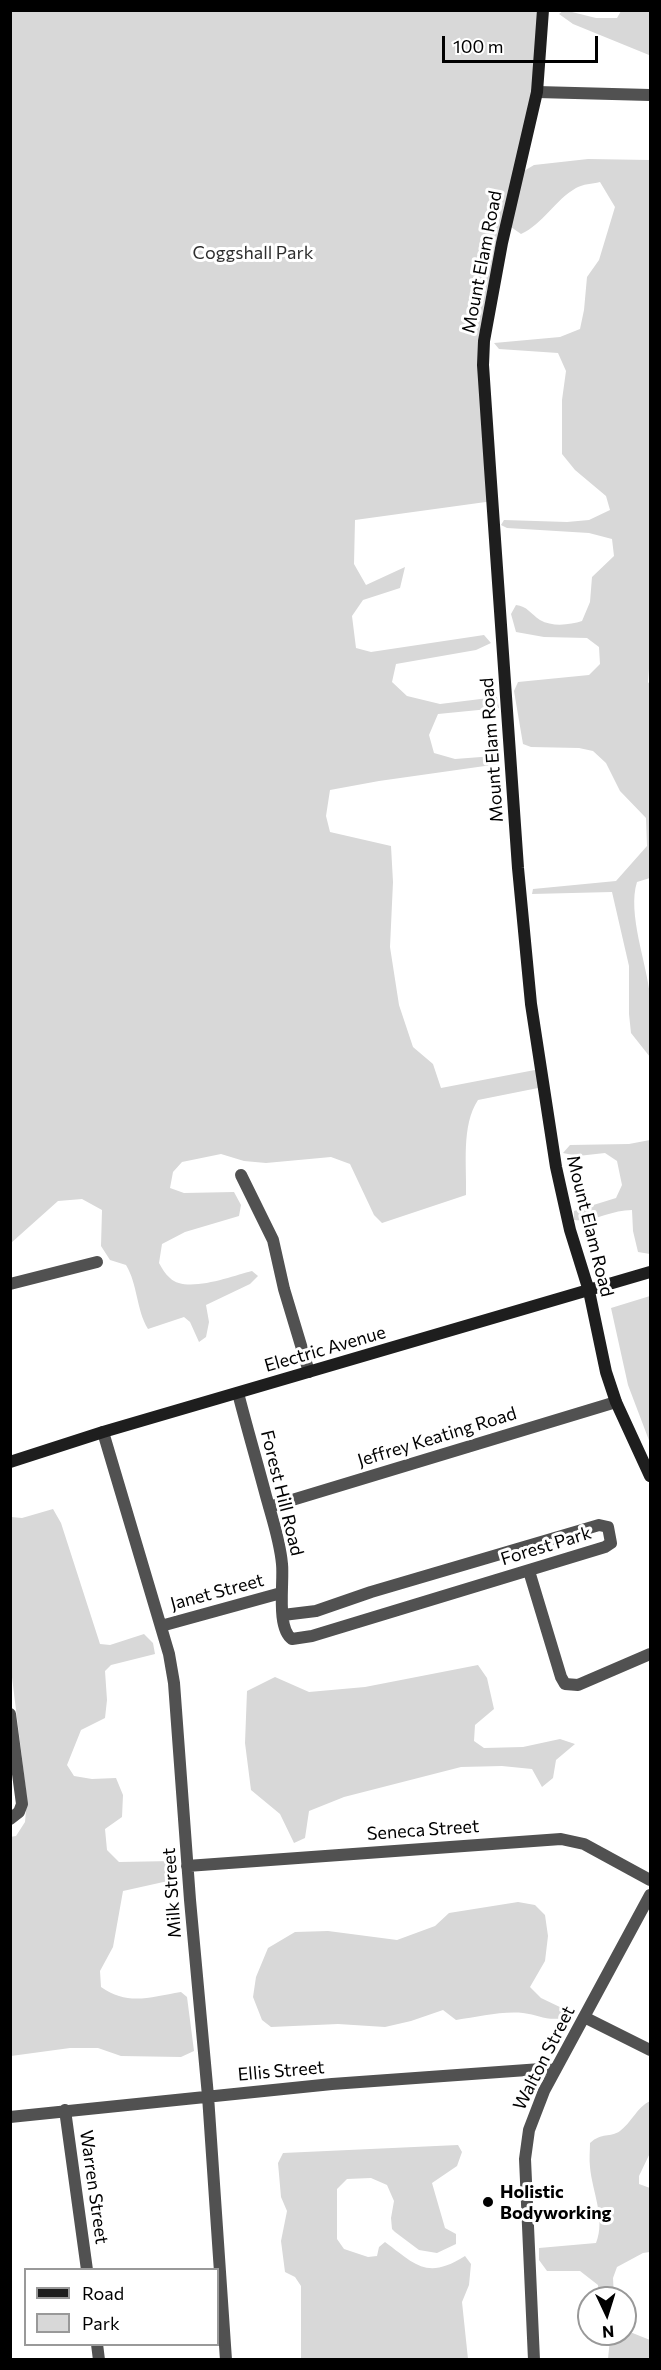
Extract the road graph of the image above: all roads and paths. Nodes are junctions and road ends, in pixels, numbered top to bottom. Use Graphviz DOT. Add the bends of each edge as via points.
graph roads {
  1 [pos="543,10"];
  2 [pos="537,92"];
  3 [pos="651,95"];
  4 [pos="241,1175"];
  5 [pos="97,1263"];
  6 [pos="651,1272"];
  7 [pos="10,1284"];
  8 [pos="589,1291"];
  9 [pos="309,1372"];
  10 [pos="238,1394"];
  11 [pos="616,1402"];
  12 [pos="103,1432"];
  13 [pos="10,1462"];
  14 [pos="651,1476"];
  15 [pos="269,1507"];
  16 [pos="529,1571"];
  17 [pos="281,1593"];
  18 [pos="283,1615"];
  19 [pos="161,1626"];
  20 [pos="289,1637"];
  21 [pos="651,1654"];
  22 [pos="10,1714"];
  23 [pos="14,1817"];
  24 [pos="188,1866"];
  25 [pos="651,1880"];
  26 [pos="651,1895"];
  27 [pos="584,2017"];
  28 [pos="651,2050"];
  29 [pos="555,2070"];
  30 [pos="208,2096"];
  31 [pos="65,2110"];
  32 [pos="10,2116"];
  33 [pos="87,2268"];
  34 [pos="226,2360"];
  35 [pos="534,2360"];
  1 -- 2 [label="main road, Mount Elam Road"];
  2 -- 3 [label="street"];
  2 -- 8 [label="main road, Mount Elam Road" via="502,243 483,365 531,1004 556,1167"];
  4 -- 9 [label="street" via="273,1240"];
  5 -- 7 [label="street"];
  6 -- 8 [label="main road, Electric Avenue"];
  8 -- 9 [label="main road, Electric Avenue"];
  8 -- 11 [label="main road, Mount Elam Road"];
  9 -- 10 [label="main road, Electric Avenue"];
  10 -- 12 [label="main road, Electric Avenue"];
  10 -- 15 [label="street, Forest Hill Road"];
  11 -- 14 [label="main road, Mount Elam Road"];
  11 -- 15 [label="street, Jeffrey Keating Road"];
  12 -- 13 [label="main road, Electric Avenue"];
  12 -- 19 [label="street, Milk Street"];
  15 -- 17 [label="street, Forest Hill Road" via="282,1557"];
  16 -- 18 [label="street, Forest Park" via="607,1546 611,1540 609,1530 599,1525 315,1611"];
  16 -- 20 [label="street, Forest Park" via="298,1640"];
  16 -- 21 [label="street" via="561,1677 567,1685"];
  17 -- 18 [label="street, Forest Hill Road"];
  17 -- 19 [label="street, Janet Street"];
  18 -- 20 [label="street, Forest Hill Road"];
  19 -- 24 [label="street, Milk Street" via="174,1681"];
  22 -- 23 [label="street" via="22,1798 21,1809"];
  24 -- 25 [label="street, Seneca Street" via="561,1839 584,1844"];
  24 -- 30 [label="street, Milk Street"];
  26 -- 27 [label="street, Walton Street"];
  27 -- 28 [label="street"];
  27 -- 29 [label="street, Walton Street"];
  29 -- 30 [label="street, Ellis Street"];
  29 -- 35 [label="street, Walton Street" via="536,2108 525,2144"];
  30 -- 31 [label="street, Ellis Street"];
  30 -- 34 [label="street, Milk Street"];
  31 -- 32 [label="street, Ellis Street"];
  31 -- 33 [label="street, Warren Street"];
}
